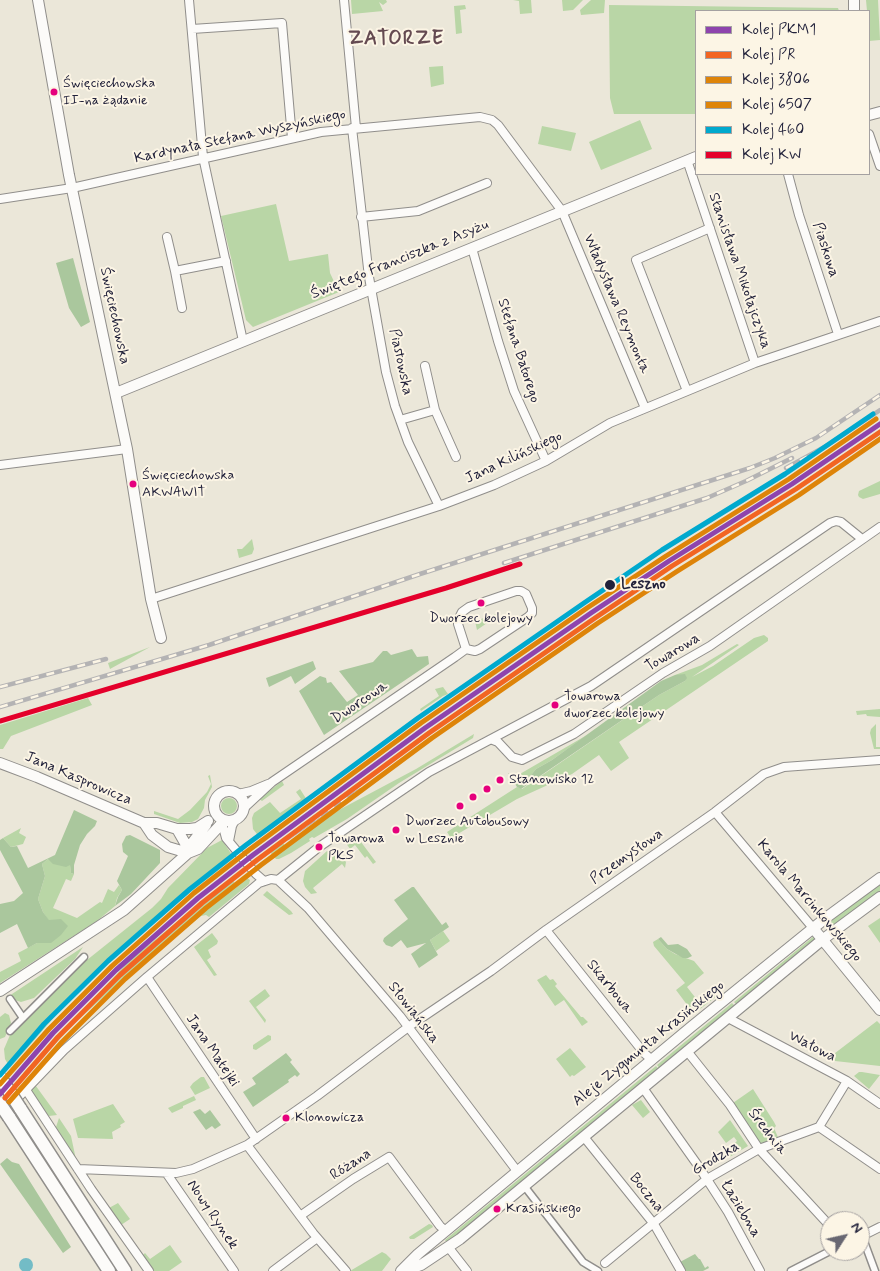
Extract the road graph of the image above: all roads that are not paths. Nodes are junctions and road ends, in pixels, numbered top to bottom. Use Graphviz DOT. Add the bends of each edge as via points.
graph roads {
  1 [pos="38,0"];
  2 [pos="189,0"];
  3 [pos="344,0"];
  4 [pos="192,29"];
  5 [pos="354,128"];
  6 [pos="870,137"];
  7 [pos="292,138"];
  8 [pos="203,157"];
  9 [pos="692,158"];
  10 [pos="880,166"];
  11 [pos="696,175"];
  12 [pos="788,175"];
  13 [pos="487,183"];
  14 [pos="72,188"];
  15 [pos="0,199"];
  16 [pos="562,211"];
  17 [pos="361,216"];
  18 [pos="710,228"];
  19 [pos="167,237"];
  20 [pos="472,248"];
  21 [pos="226,261"];
  22 [pos="175,271"];
  23 [pos="372,288"];
  24 [pos="182,308"];
  25 [pos="880,320"];
  26 [pos="838,334"];
  27 [pos="243,340"];
  28 [pos="755,363"];
  29 [pos="425,366"];
  30 [pos="687,391"];
  31 [pos="116,393"];
  32 [pos="645,408"];
  33 [pos="435,410"];
  34 [pos="400,420"];
  35 [pos="127,449"];
  36 [pos="456,457"];
  37 [pos="546,461"];
  38 [pos="0,465"];
  39 [pos="439,506"];
  40 [pos="880,527"];
  41 [pos="862,539"];
  42 [pos="151,598"];
  43 [pos="161,638"];
  44 [pos="466,649"];
  45 [pos="494,740"];
  46 [pos="880,760"];
  47 [pos="0,763"];
  48 [pos="272,782"];
  49 [pos="238,794"];
  50 [pos="244,808"];
  51 [pos="214,809"];
  52 [pos="715,812"];
  53 [pos="236,820"];
  54 [pos="224,821"];
  55 [pos="208,822"];
  56 [pos="144,823"];
  57 [pos="177,829"];
  58 [pos="229,841"];
  59 [pos="168,847"];
  60 [pos="188,853"];
  61 [pos="167,873"];
  62 [pos="880,878"];
  63 [pos="278,880"];
  64 [pos="264,881"];
  65 [pos="880,897"];
  66 [pos="813,928"];
  67 [pos="546,930"];
  68 [pos="822,940"];
  69 [pos="84,957"];
  70 [pos="146,977"];
  71 [pos="0,991"];
  72 [pos="731,996"];
  73 [pos="10,1000"];
  74 [pos="741,1008"];
  75 [pos="880,1010"];
  76 [pos="23,1018"];
  77 [pos="728,1018"];
  78 [pos="408,1027"];
  79 [pos="10,1031"];
  80 [pos="688,1051"];
  81 [pos="652,1060"];
  82 [pos="662,1073"];
  83 [pos="0,1077"];
  84 [pos="847,1080"];
  85 [pos="643,1088"];
  86 [pos="26,1090"];
  87 [pos="0,1104"];
  88 [pos="880,1104"];
  89 [pos="0,1118"];
  90 [pos="819,1127"];
  91 [pos="584,1137"];
  92 [pos="256,1139"];
  93 [pos="247,1145"];
  94 [pos="760,1149"];
  95 [pos="78,1169"];
  96 [pos="880,1169"];
  97 [pos="517,1172"];
  98 [pos="167,1174"];
  99 [pos="707,1179"];
  100 [pos="525,1187"];
  101 [pos="78,1212"];
  102 [pos="820,1215"];
  103 [pos="300,1216"];
  104 [pos="654,1224"];
  105 [pos="443,1234"];
  106 [pos="317,1238"];
  107 [pos="449,1248"];
  108 [pos="820,1256"];
  109 [pos="870,1259"];
  110 [pos="605,1263"];
  111 [pos="595,1270"];
  112 [pos="110,1271"];
  113 [pos="125,1271"];
  114 [pos="149,1271"];
  115 [pos="234,1271"];
  116 [pos="273,1271"];
  117 [pos="346,1271"];
  118 [pos="401,1271"];
  119 [pos="405,1271"];
  120 [pos="466,1271"];
  121 [pos="681,1271"];
  122 [pos="760,1271"];
  123 [pos="792,1271"];
  124 [pos="875,1271"];
  1 -- 14 [label="street, Święciechowska"];
  2 -- 4 [label="street"];
  3 -- 5 [label="street, Piastowska"];
  4 -- 7 [label="street" via="282,23"];
  4 -- 8 [label="street"];
  5 -- 7 [label="street, Kardynała Stefana Wyszyńskiego"];
  5 -- 16 [label="street, Kardynała Stefana Wyszyńskiego" via="480,116 492,120"];
  5 -- 17 [label="street, Piastowska"];
  6 -- 10 [label="street"];
  7 -- 8 [label="street, Kardynała Stefana Wyszyńskiego"];
  8 -- 14 [label="street, Kardynała Stefana Wyszyńskiego"];
  8 -- 21 [label="street"];
  9 -- 16 [label="street, Świętego Franciszka z Asyżu"];
  11 -- 18 [label="street, Stanisława Mikołajczyka"];
  12 -- 26 [label="street, Piaskowa"];
  13 -- 17 [label="street" via="418,211"];
  14 -- 15 [label="street, Kardynała Stefana Wyszyńskiego"];
  14 -- 31 [label="street, Święciechowska"];
  16 -- 20 [label="street, Świętego Franciszka z Asyżu"];
  16 -- 32 [label="street, Władysława Reymonta"];
  17 -- 23 [label="street, Piastowska"];
  18 -- 28 [label="street, Stanisława Mikołajczyka"];
  18 -- 30 [label="street" via="636,260"];
  19 -- 22 [label="street"];
  20 -- 23 [label="street, Świętego Franciszka z Asyżu"];
  20 -- 37 [label="street, Stefana Batorego" via="514,391"];
  21 -- 22 [label="street"];
  21 -- 27 [label="street"];
  22 -- 24 [label="street"];
  23 -- 27 [label="street, Świętego Franciszka z Asyżu"];
  23 -- 34 [label="street, Piastowska" via="386,372"];
  25 -- 26 [label="street, Jana Kilińskiego"];
  26 -- 28 [label="street, Jana Kilińskiego"];
  27 -- 31 [label="street, Świętego Franciszka z Asyżu"];
  28 -- 30 [label="street, Jana Kilińskiego"];
  29 -- 33 [label="street"];
  30 -- 32 [label="street, Jana Kilińskiego"];
  31 -- 35 [label="street, Święciechowska"];
  32 -- 37 [label="street, Jana Kilińskiego" via="610,423"];
  33 -- 34 [label="street"];
  33 -- 36 [label="street"];
  34 -- 39 [label="street, Piastowska"];
  35 -- 38 [label="street"];
  35 -- 42 [label="street, Święciechowska"];
  37 -- 39 [label="street, Jana Kilińskiego"];
  39 -- 42 [label="street, Jana Kilińskiego"];
  40 -- 41 [label="street, Towarowa"];
  41 -- 45 [label="street, Towarowa" via="841,522 833,522 599,681"];
  41 -- 45 [label="street, Towarowa" via="710,646 663,673 574,734 522,760 512,757"];
  42 -- 43 [label="street, Święciechowska"];
  44 -- 44 [label="street, Dworcowa" via="480,649 530,615 532,608 526,594 516,591 462,612 458,624"];
  44 -- 48 [label="street, Dworcowa"];
  45 -- 63 [label="street, Towarowa" via="429,772 319,847"];
  46 -- 52 [label="street, Przemysłowa" via="784,767 764,774"];
  47 -- 56 [label="street, Jana Kasprowicza"];
  48 -- 49 [label="street, Dworcowa"];
  48 -- 50 [label="street, Dworcowa"];
  49 -- 50 [label="street"];
  49 -- 51 [label="street" via="230,791 220,793"];
  50 -- 53 [label="street"];
  51 -- 54 [label="street" via="217,817"];
  51 -- 55 [label="street"];
  52 -- 66 [label="street, Karola Marcinkowskiego"];
  52 -- 67 [label="street, Przemysłowa"];
  53 -- 54 [label="street"];
  53 -- 58 [label="street"];
  54 -- 58 [label="street" via="224,835"];
  54 -- 60 [label="street" via="198,849"];
  55 -- 57 [label="street, Jana Kasprowicza" via="197,828"];
  55 -- 60 [label="street"];
  56 -- 57 [label="street, Jana Kasprowicza"];
  56 -- 59 [label="street, Jana Kasprowicza" via="152,835"];
  57 -- 60 [label="street"];
  58 -- 64 [label="street"];
  59 -- 60 [label="street, Jana Kasprowicza"];
  59 -- 61 [label="street"];
  60 -- 61 [label="street"];
  61 -- 71 [label="street" via="109,921"];
  62 -- 66 [label="street, Aleje Zygmunta Krasińskiego"];
  63 -- 64 [label="street"];
  63 -- 78 [label="street, Słowiańska" via="308,908"];
  64 -- 70 [label="street"];
  65 -- 68 [label="street, Aleje Zygmunta Krasińskiego"];
  66 -- 68 [label="street, Karola Marcinkowskiego"];
  66 -- 72 [label="street, Aleje Zygmunta Krasińskiego"];
  67 -- 78 [label="street, Przemysłowa"];
  67 -- 81 [label="street, Skarbowa"];
  68 -- 74 [label="street, Aleje Zygmunta Krasińskiego"];
  68 -- 75 [label="street, Karola Marcinkowskiego"];
  69 -- 76 [label="street"];
  70 -- 86 [label="street" via="64,1050"];
  70 -- 92 [label="street, Jana Matejki"];
  72 -- 74 [label="street"];
  72 -- 81 [label="street, Aleje Zygmunta Krasińskiego"];
  73 -- 76 [label="street"];
  74 -- 77 [label="street, Aleje Zygmunta Krasińskiego"];
  76 -- 79 [label="street"];
  77 -- 80 [label="street, Aleje Zygmunta Krasińskiego"];
  77 -- 84 [label="street, Wałowa"];
  78 -- 92 [label="street, Przemysłowa"];
  78 -- 97 [label="street, Słowiańska"];
  80 -- 82 [label="street, Aleje Zygmunta Krasińskiego"];
  80 -- 94 [label="street, Średnia"];
  81 -- 82 [label="street"];
  81 -- 97 [label="street, Aleje Zygmunta Krasińskiego"];
  82 -- 85 [label="street, Aleje Zygmunta Krasińskiego"];
  83 -- 101 [label="main road, bridge"];
  84 -- 88 [label="street, Wałowa"];
  84 -- 90 [label="street"];
  85 -- 91 [label="street, Aleje Zygmunta Krasińskiego"];
  85 -- 99 [label="street, Łaziebna"];
  86 -- 89 [label="street"];
  86 -- 95 [label="street"];
  87 -- 101 [label="main road, bridge"];
  90 -- 94 [label="street, Grodzka"];
  90 -- 96 [label="street"];
  91 -- 100 [label="street, Aleje Zygmunta Krasińskiego"];
  91 -- 104 [label="street, Boczna"];
  92 -- 93 [label="street, Nowy Rynek"];
  93 -- 98 [label="street, Nowy Rynek" via="192,1169"];
  93 -- 103 [label="street"];
  94 -- 99 [label="street, Grodzka"];
  94 -- 102 [label="street, Średnia"];
  95 -- 98 [label="street, Nowy Rynek"];
  95 -- 114 [label="street"];
  97 -- 105 [label="street, Aleje Zygmunta Krasińskiego"];
  98 -- 115 [label="street, Nowy Rynek"];
  99 -- 104 [label="street, Grodzka"];
  99 -- 122 [label="street, Łaziebna"];
  100 -- 107 [label="street, Aleje Zygmunta Krasińskiego"];
  100 -- 111 [label="street" via="584,1262"];
  101 -- 112 [label="main road"];
  101 -- 113 [label="main road"];
  103 -- 105 [label="street, Różana" via="389,1157"];
  103 -- 106 [label="street"];
  104 -- 110 [label="street, Grodzka"];
  104 -- 121 [label="street, Boczna"];
  105 -- 107 [label="street"];
  105 -- 118 [label="street, Aleje Zygmunta Krasińskiego"];
  106 -- 116 [label="street"];
  106 -- 117 [label="street"];
  107 -- 119 [label="street, Aleje Zygmunta Krasińskiego"];
  107 -- 120 [label="street"];
  108 -- 123 [label="street"];
  109 -- 124 [label="street"];
  110 -- 111 [label="street, Grodzka"];
}
